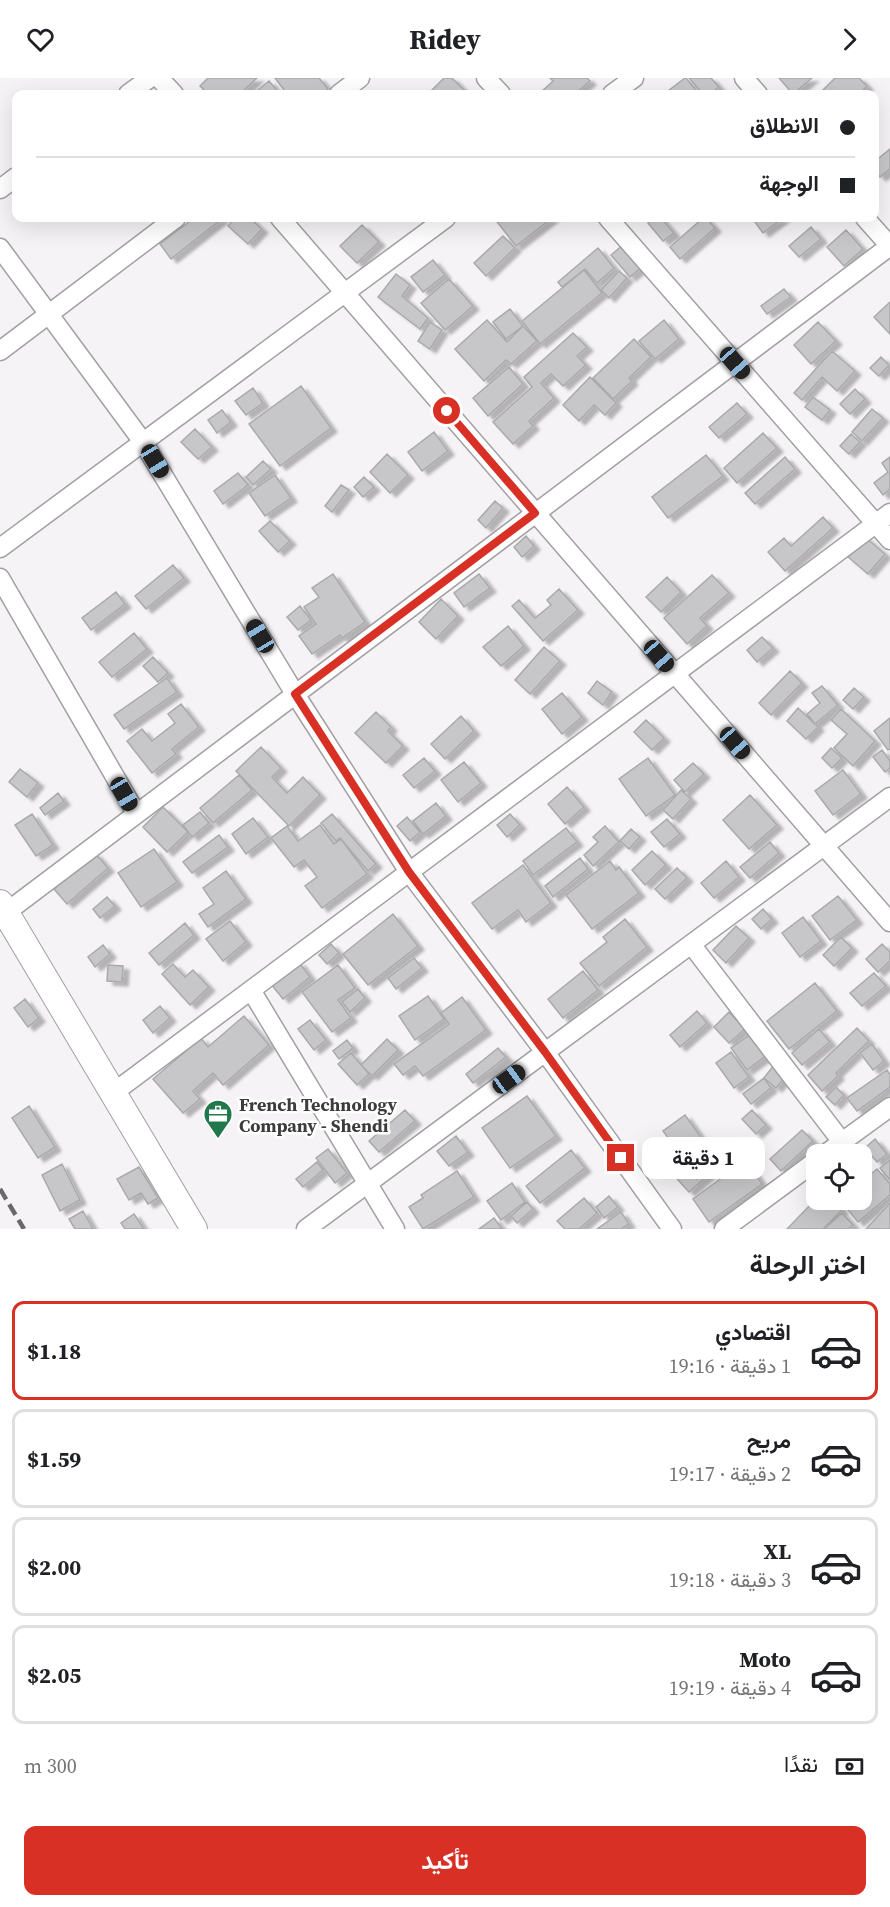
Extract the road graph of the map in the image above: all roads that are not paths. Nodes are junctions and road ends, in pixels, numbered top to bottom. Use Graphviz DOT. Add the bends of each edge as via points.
graph roads {
  1 [pos="150,78"];
  2 [pos="159,78"];
  3 [pos="360,78"];
  4 [pos="486,78"];
  5 [pos="634,78"];
  6 [pos="744,78"];
  7 [pos="134,90"];
  8 [pos="170,90"];
  9 [pos="344,90"];
  10 [pos="497,90"];
  11 [pos="618,90"];
  12 [pos="754,90"];
  13 [pos="171,222"];
  14 [pos="283,222"];
  15 [pos="441,222"];
  16 [pos="612,222"];
  17 [pos="869,222"];
  18 [pos="890,246"];
  19 [pos="0,248"];
  20 [pos="345,293"];
  21 [pos="48,314"];
  22 [pos="0,351"];
  23 [pos="735,363"];
  24 [pos="143,442"];
  25 [pos="535,513"];
  26 [pos="883,519"];
  27 [pos="890,540"];
  28 [pos="0,548"];
  29 [pos="0,578"];
  30 [pos="675,674"];
  31 [pos="295,694"];
  32 [pos="890,797"];
  33 [pos="136,813"];
  34 [pos="824,846"];
  35 [pos="409,872"];
  36 [pos="2,910"];
  37 [pos="888,914"];
  38 [pos="691,944"];
  39 [pos="250,990"];
  40 [pos="545,1052"];
  41 [pos="113,1093"];
  42 [pos="890,1107"];
  43 [pos="842,1142"];
  44 [pos="839,1144"];
  45 [pos="806,1168"];
  46 [pos="367,1183"];
  47 [pos="194,1229"];
  48 [pos="306,1229"];
  49 [pos="395,1229"];
  50 [pos="672,1229"];
  51 [pos="724,1229"];
  1 -- 7 [label="street"];
  2 -- 8 [label="street"];
  3 -- 9 [label="street"];
  4 -- 10 [label="street"];
  5 -- 11 [label="street"];
  6 -- 12 [label="street"];
  13 -- 21 [label="street"];
  14 -- 20 [label="street"];
  15 -- 20 [label="street"];
  16 -- 23 [label="street"];
  17 -- 18 [label="street"];
  18 -- 23 [label="street"];
  19 -- 21 [label="street"];
  20 -- 24 [label="street"];
  20 -- 25 [label="street"];
  21 -- 22 [label="street"];
  21 -- 24 [label="street"];
  23 -- 25 [label="street"];
  23 -- 26 [label="street"];
  24 -- 28 [label="street"];
  24 -- 31 [label="street"];
  25 -- 30 [label="street"];
  25 -- 31 [label="street"];
  26 -- 27 [label="street"];
  26 -- 30 [label="street"];
  29 -- 33 [label="street"];
  30 -- 34 [label="street"];
  30 -- 35 [label="street"];
  31 -- 33 [label="street"];
  31 -- 35 [label="street"];
  32 -- 34 [label="street"];
  33 -- 36 [label="street"];
  34 -- 37 [label="street"];
  34 -- 38 [label="street"];
  35 -- 39 [label="street"];
  35 -- 40 [label="street"];
  36 -- 41 [label="street"];
  38 -- 40 [label="street"];
  38 -- 43 [label="street"];
  39 -- 41 [label="street"];
  39 -- 46 [label="street"];
  40 -- 46 [label="street"];
  40 -- 50 [label="street"];
  41 -- 47 [label="street"];
  42 -- 43 [label="street"];
  43 -- 44 [label="street"];
  45 -- 51 [label="street"];
  46 -- 48 [label="street"];
  46 -- 49 [label="street"];
}
